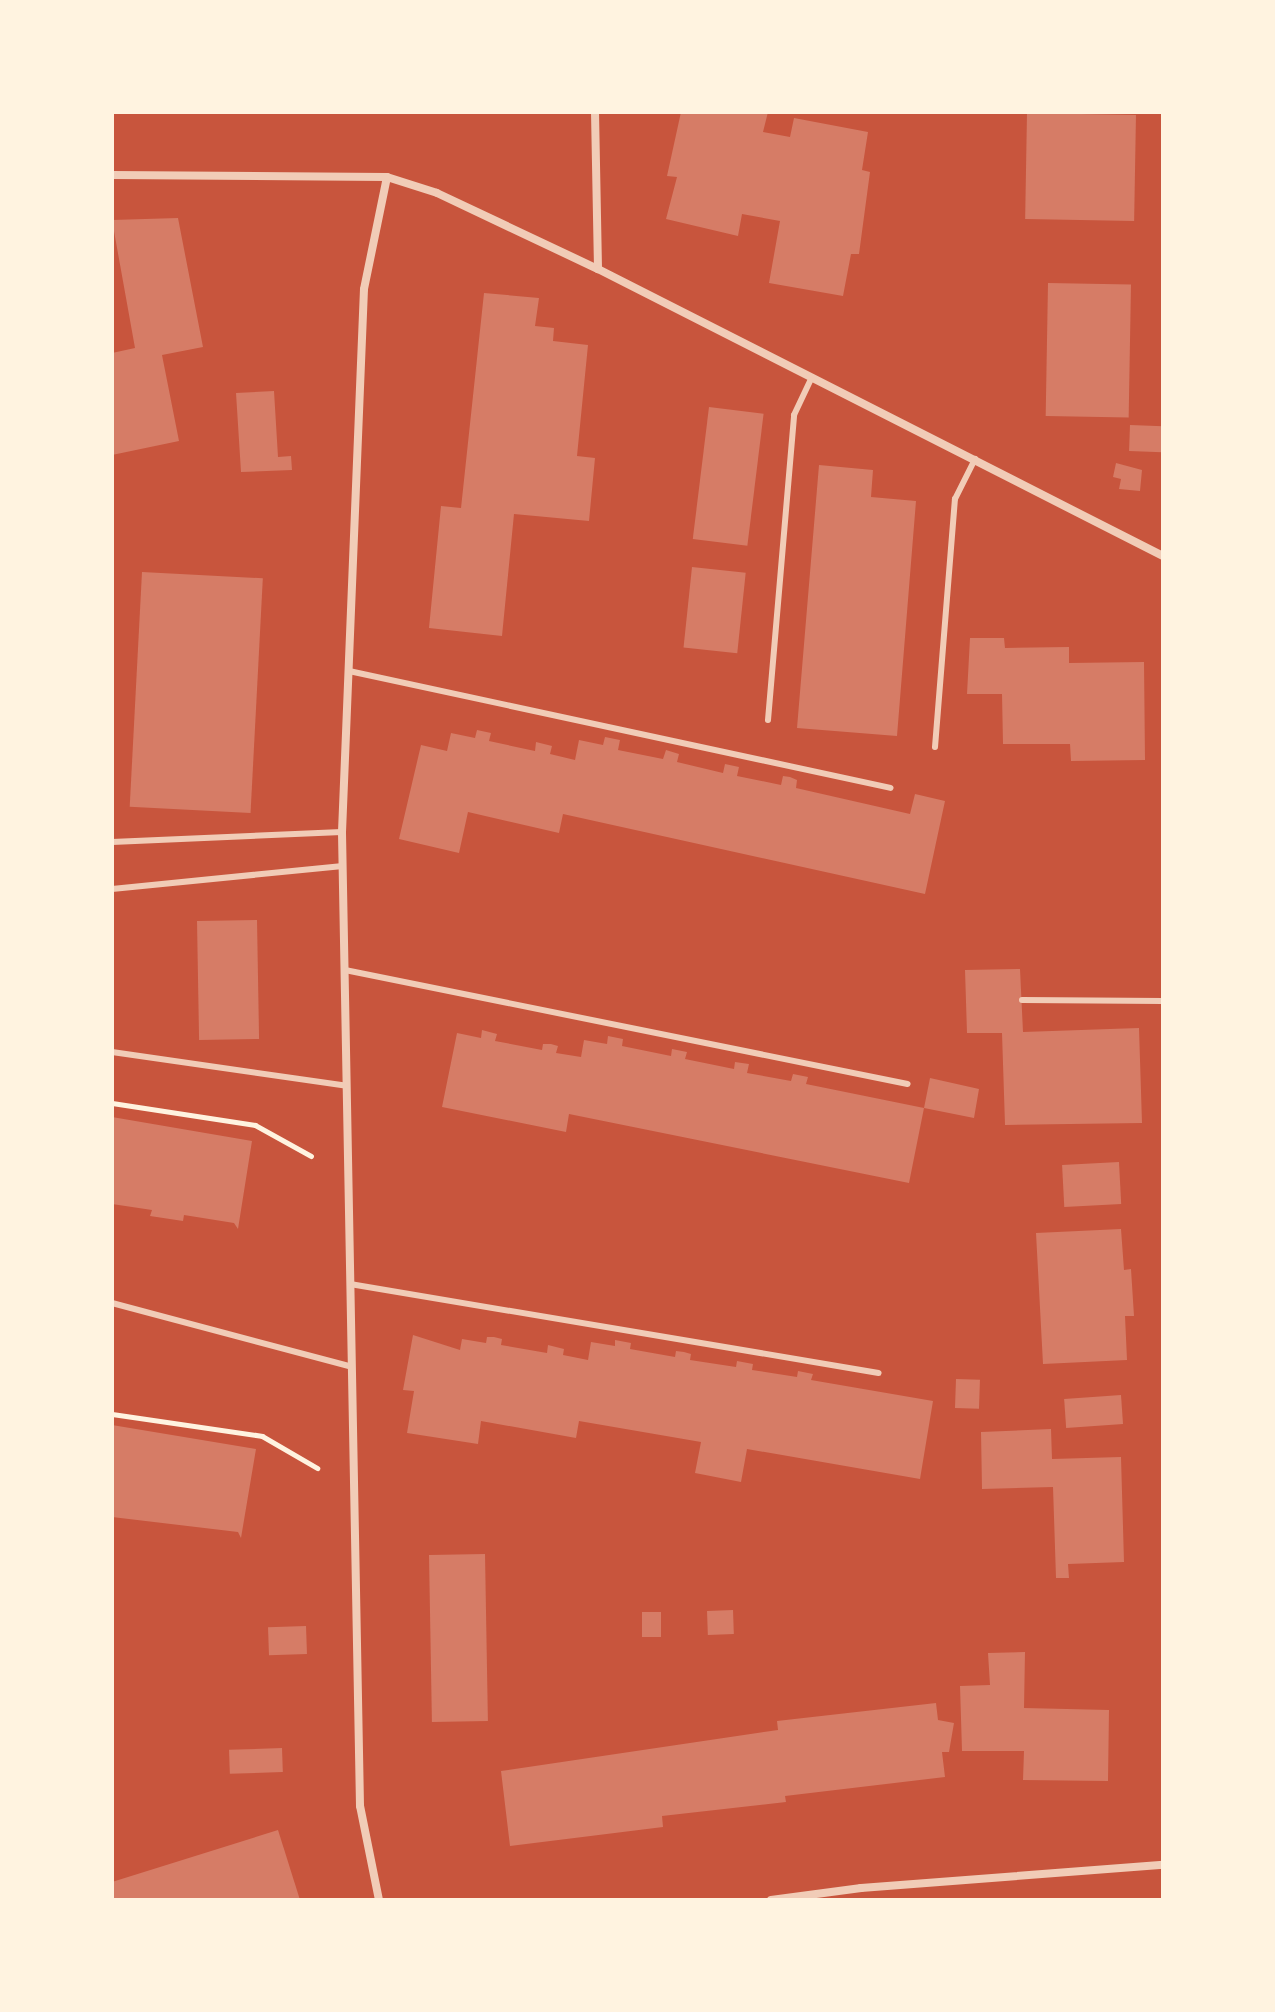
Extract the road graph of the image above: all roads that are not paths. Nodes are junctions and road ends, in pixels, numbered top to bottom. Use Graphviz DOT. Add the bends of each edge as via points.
graph roads {
  1 [pos="595,112"];
  2 [pos="112,175"];
  3 [pos="387,177"];
  4 [pos="598,269"];
  5 [pos="812,377"];
  6 [pos="975,459"];
  7 [pos="1163,556"];
  8 [pos="349,671"];
  9 [pos="768,720"];
  10 [pos="935,747"];
  11 [pos="891,788"];
  12 [pos="342,832"];
  13 [pos="112,842"];
  14 [pos="343,866"];
  15 [pos="112,889"];
  16 [pos="345,970"];
  17 [pos="1022,1000"];
  18 [pos="1163,1001"];
  19 [pos="112,1052"];
  20 [pos="908,1084"];
  21 [pos="347,1086"];
  22 [pos="350,1284"];
  23 [pos="112,1303"];
  24 [pos="352,1367"];
  25 [pos="879,1373"];
  26 [pos="1163,1865"];
  27 [pos="379,1900"];
  28 [pos="771,1900"];
  1 -- 4 [label="street"];
  2 -- 3 [label="street"];
  3 -- 4 [label="street" via="437,193"];
  3 -- 8 [label="street" via="364,289"];
  4 -- 5 [label="street"];
  5 -- 6 [label="street"];
  5 -- 9 [label="lane" via="794,415"];
  6 -- 7 [label="street"];
  6 -- 10 [label="lane" via="955,499"];
  8 -- 11 [label="lane"];
  8 -- 12 [label="street"];
  12 -- 13 [label="lane"];
  12 -- 14 [label="street"];
  14 -- 15 [label="lane"];
  14 -- 16 [label="street"];
  16 -- 20 [label="lane"];
  16 -- 21 [label="street"];
  17 -- 18 [label="lane"];
  19 -- 21 [label="lane"];
  21 -- 22 [label="street"];
  22 -- 24 [label="street"];
  22 -- 25 [label="lane"];
  23 -- 24 [label="lane"];
  24 -- 27 [label="street" via="360,1806"];
  26 -- 28 [label="street"];
}
